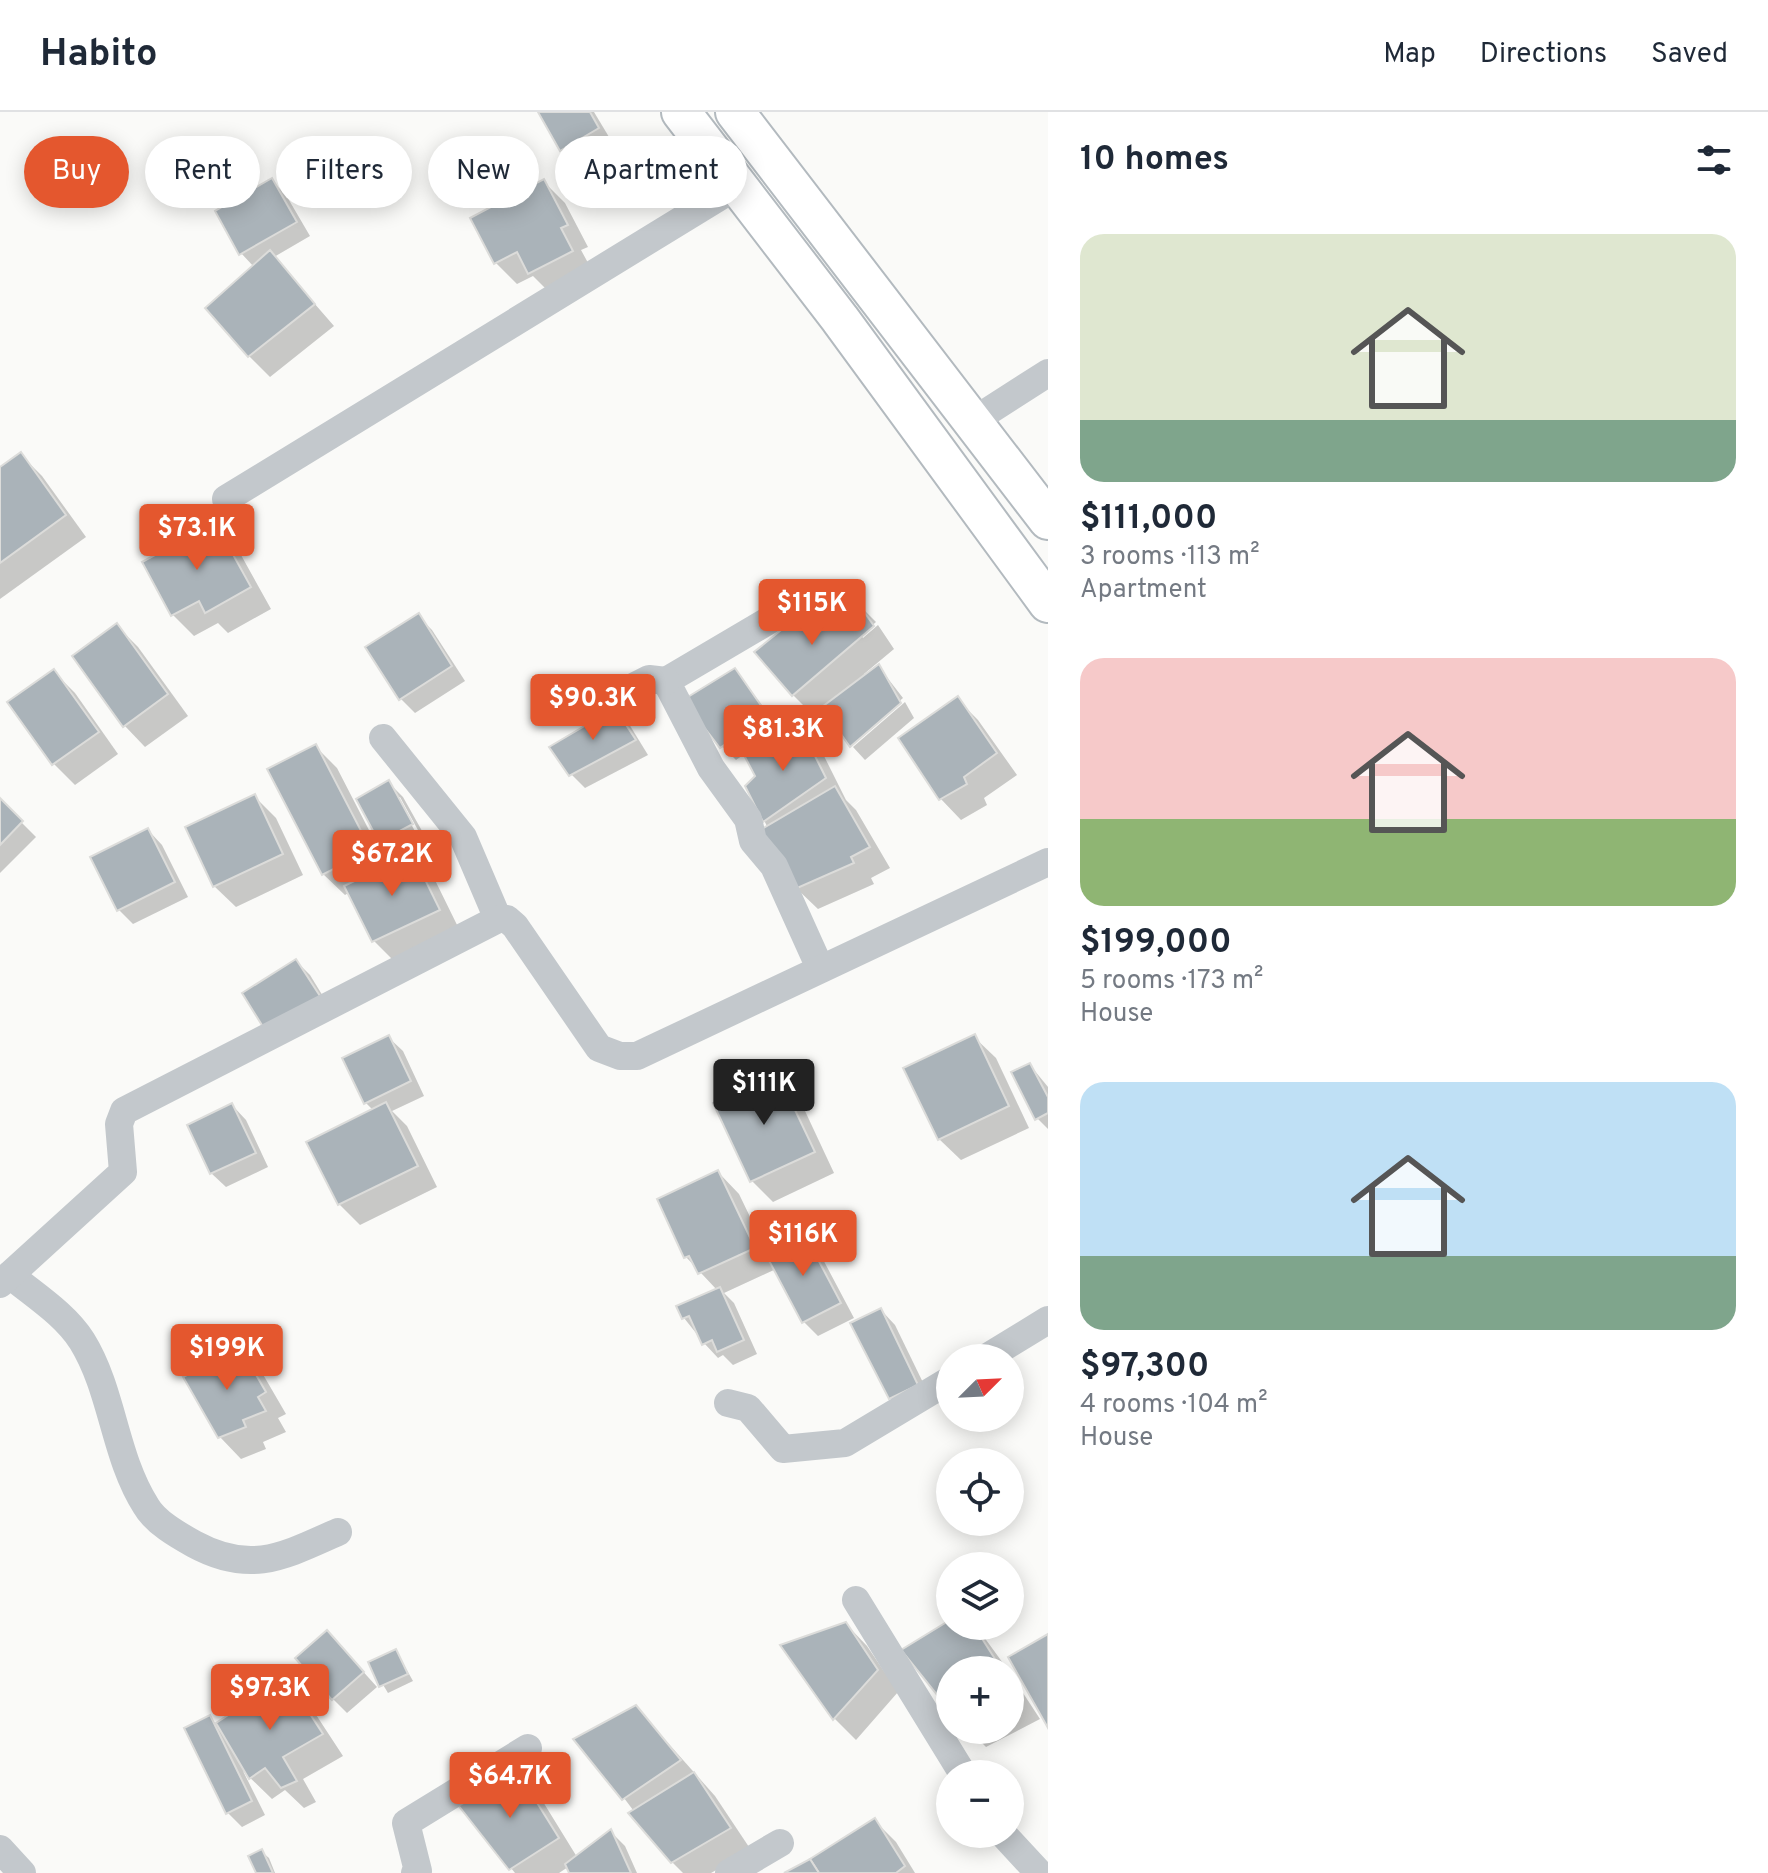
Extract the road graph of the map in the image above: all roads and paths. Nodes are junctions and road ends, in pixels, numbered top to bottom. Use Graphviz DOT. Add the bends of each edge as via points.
graph roads {
  1 [pos="681,112"];
  2 [pos="735,112"];
  3 [pos="699,136"];
  4 [pos="747,199"];
  5 [pos="701,208"];
  6 [pos="876,298"];
  7 [pos="840,319"];
  8 [pos="1048,373"];
  9 [pos="973,421"];
  10 [pos="226,499"];
  11 [pos="1048,520"];
  12 [pos="1048,603"];
  13 [pos="773,618"];
  14 [pos="666,681"];
  15 [pos="584,712"];
  16 [pos="383,738"];
  17 [pos="1048,862"];
  18 [pos="498,919"];
  19 [pos="820,968"];
  20 [pos="5,1279"];
  21 [pos="1048,1320"];
  22 [pos="1009,1344"];
  23 [pos="936,1388"];
  24 [pos="728,1403"];
  25 [pos="338,1532"];
  26 [pos="856,1600"];
  27 [pos="528,1748"];
  28 [pos="954,1760"];
  29 [pos="780,1843"];
  30 [pos="1016,1848"];
  31 [pos="0,1849"];
  32 [pos="22,1873"];
  33 [pos="415,1873"];
  34 [pos="729,1873"];
  35 [pos="1039,1873"];
  1 -- 3 [label="main road"];
  2 -- 6 [label="main road"];
  4 -- 7 [label="main road"];
  5 -- 10 [label="street"];
  6 -- 7 [label="main road"];
  6 -- 9 [label="main road"];
  7 -- 12 [label="main road"];
  8 -- 9 [label="street"];
  9 -- 11 [label="main road"];
  13 -- 14 [label="street"];
  14 -- 15 [label="street" via="649,679"];
  14 -- 19 [label="street" via="711,768 748,819 753,841 774,866"];
  16 -- 18 [label="street" via="463,837"];
  17 -- 19 [label="street"];
  18 -- 19 [label="street" via="515,926 599,1048 620,1056 637,1056"];
  18 -- 20 [label="street" via="124,1111 119,1124 123,1172"];
  20 -- 25 [label="street" via="57,1313 81,1339 100,1375 108,1412 147,1508 178,1535 208,1552 246,1563 291,1553"];
  21 -- 22 [label="street"];
  23 -- 24 [label="street" via="845,1443 783,1449 748,1408"];
  26 -- 28 [label="street"];
  27 -- 33 [label="street" via="406,1823"];
  29 -- 34 [label="street"];
  30 -- 35 [label="street"];
  31 -- 32 [label="street"];
}
